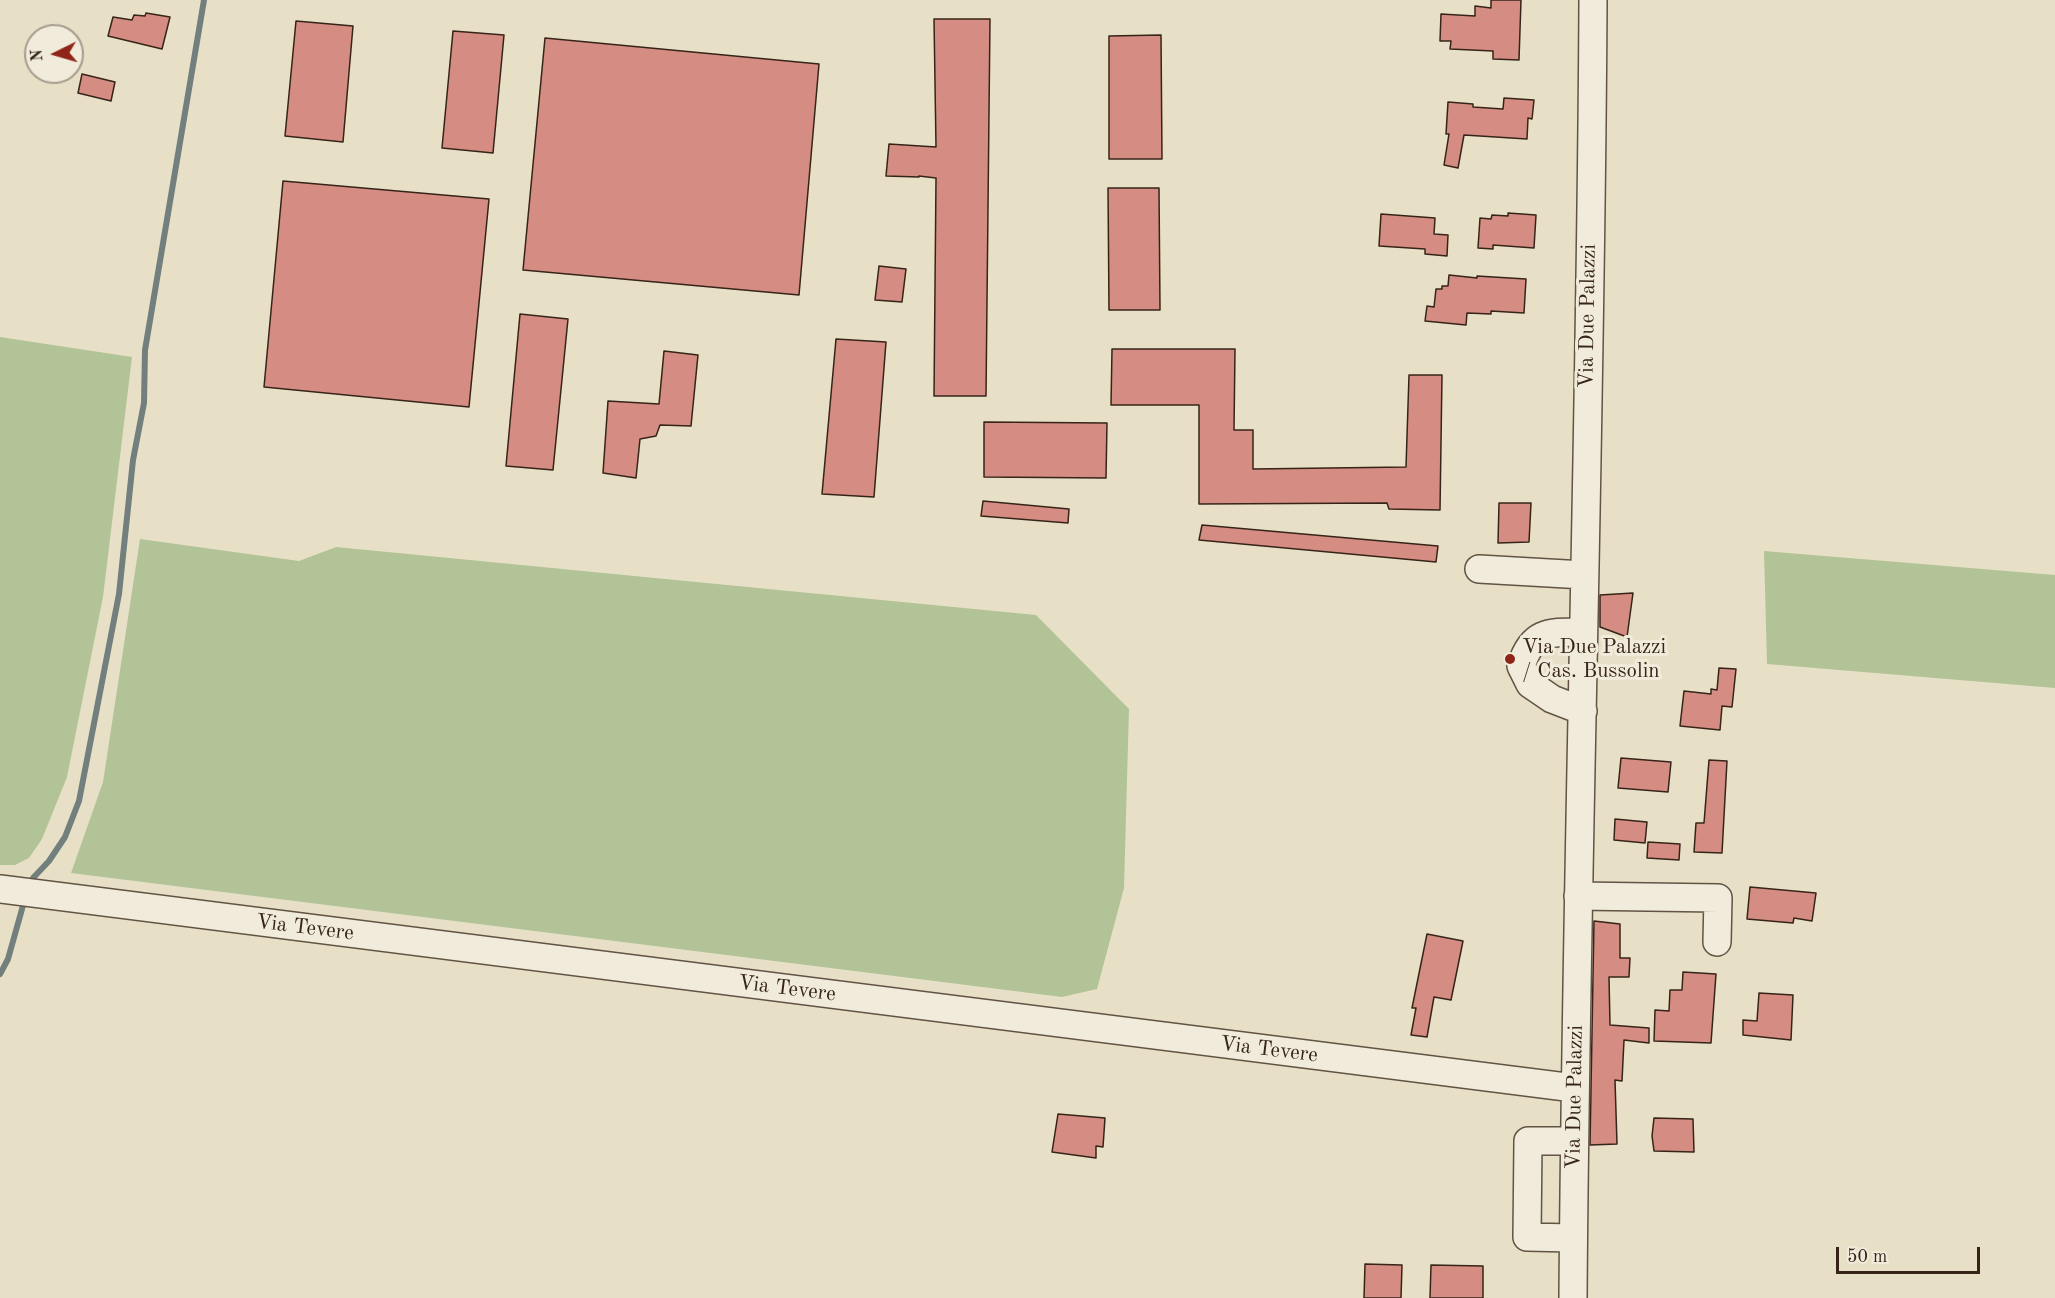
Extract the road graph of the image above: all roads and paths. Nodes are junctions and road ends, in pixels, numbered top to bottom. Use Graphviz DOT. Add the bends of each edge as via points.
graph roads {
  1 [pos="1593,0"];
  2 [pos="1479,569"];
  3 [pos="1584,575"];
  4 [pos="1583,632"];
  5 [pos="1583,711"];
  6 [pos="0,889"];
  7 [pos="1578,896"];
  8 [pos="1717,942"];
  9 [pos="1574,1088"];
  10 [pos="1574,1141"];
  11 [pos="1573,1238"];
  12 [pos="1573,1298"];
  1 -- 3 [label="street, Via Due Palazzi"];
  2 -- 3 [label="street"];
  3 -- 4 [label="street, Via Due Palazzi"];
  4 -- 5 [label="street, Via Due Palazzi"];
  4 -- 5 [label="street" via="1548,633 1536,638 1526,650 1521,666 1530,684 1552,699"];
  5 -- 7 [label="street, Via Due Palazzi"];
  6 -- 9 [label="street, Via Tevere"];
  7 -- 8 [label="street" via="1718,898"];
  7 -- 9 [label="street, Via Due Palazzi"];
  9 -- 10 [label="street, Via Due Palazzi"];
  10 -- 11 [label="street, Via Due Palazzi"];
  10 -- 11 [label="street" via="1528,1141 1527,1237"];
  11 -- 12 [label="street, Via Due Palazzi"];
}
